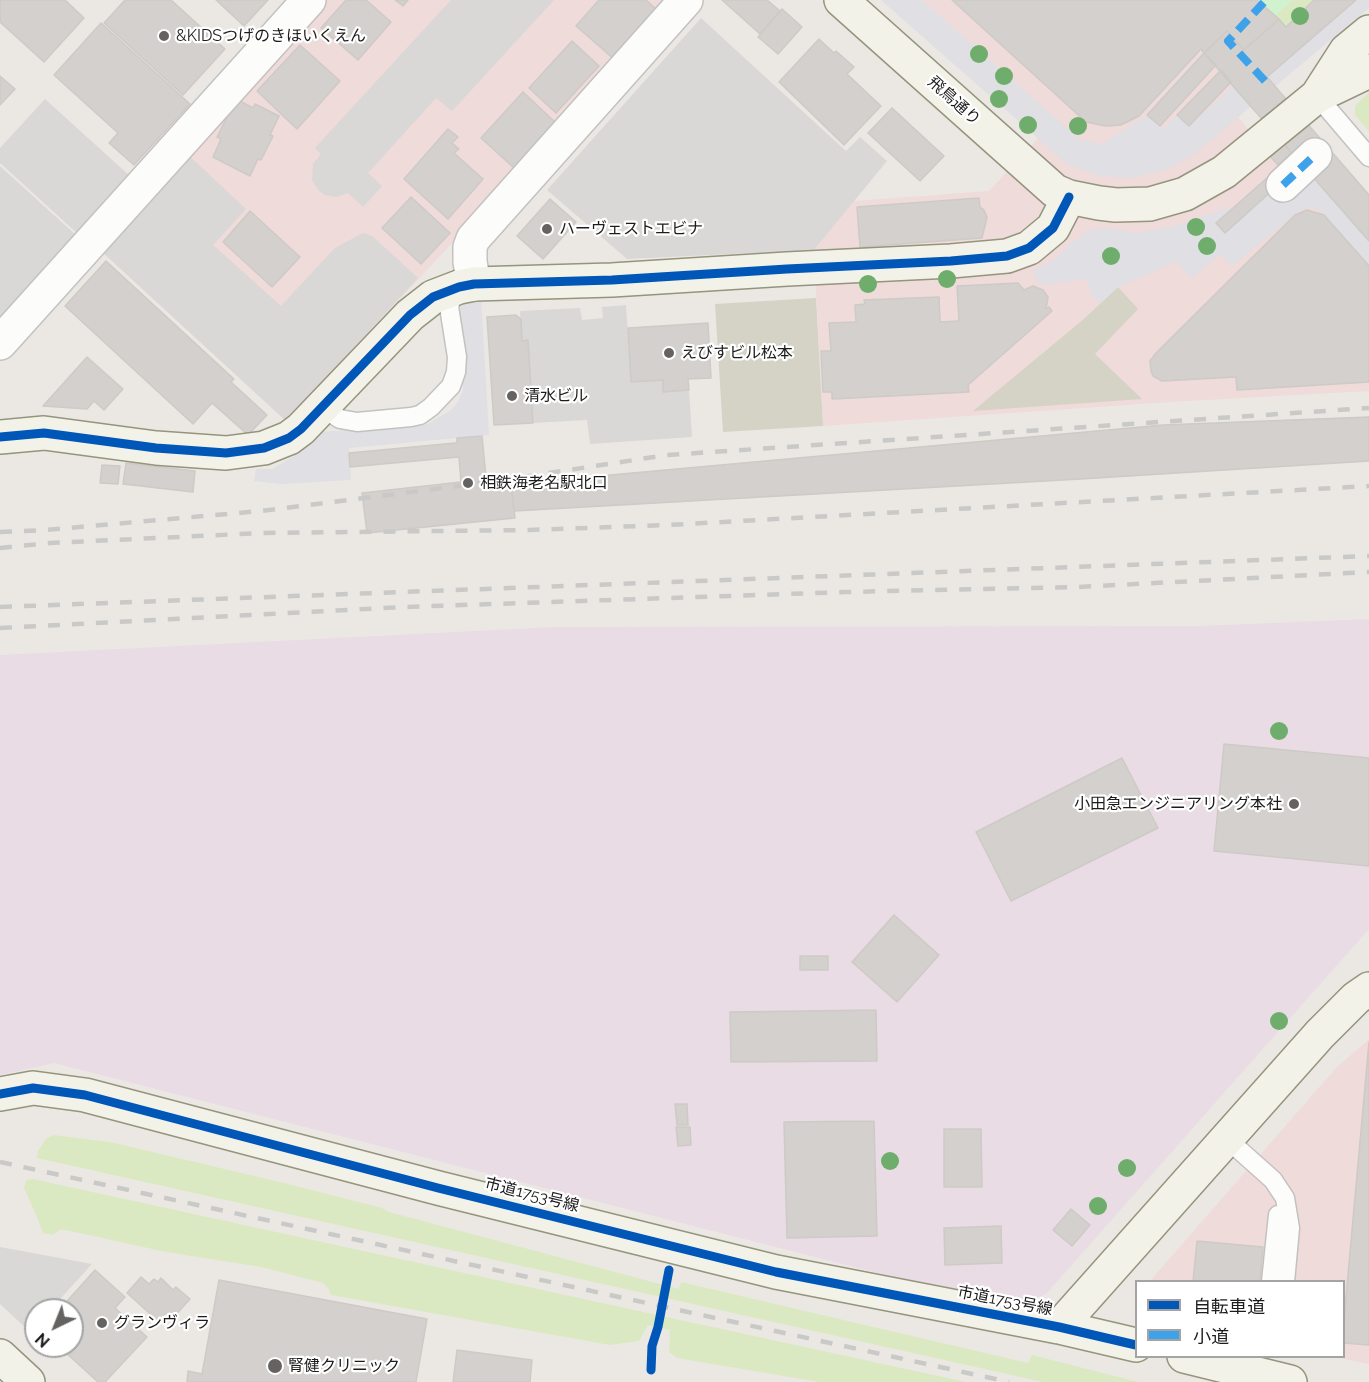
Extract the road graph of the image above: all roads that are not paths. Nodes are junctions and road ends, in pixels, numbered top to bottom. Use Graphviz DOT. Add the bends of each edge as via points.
graph roads {
  1 [pos="309,0"];
  2 [pos="686,0"];
  3 [pos="841,0"];
  4 [pos="1369,32"];
  5 [pos="1369,71"];
  6 [pos="1317,96"];
  7 [pos="1315,155"];
  8 [pos="1369,157"];
  9 [pos="1283,184"];
  10 [pos="1069,197"];
  11 [pos="467,286"];
  12 [pos="0,343"];
  13 [pos="322,407"];
  14 [pos="0,437"];
  15 [pos="1369,989"];
  16 [pos="0,1094"];
  17 [pos="1224,1142"];
  18 [pos="1271,1280"];
  19 [pos="1286,1280"];
  20 [pos="1059,1327"];
  21 [pos="1135,1345"];
  22 [pos="0,1356"];
  23 [pos="1196,1358"];
  24 [pos="1278,1372"];
  25 [pos="28,1382"];
  1 -- 12 [label="street"];
  2 -- 11 [label="street" via="473,239"];
  3 -- 10 [label="street, 飛鳥通り" via="1055,191"];
  4 -- 6 [label="street" via="1347,51"];
  5 -- 6 [label="street"];
  6 -- 8 [label="lane"];
  6 -- 10 [label="street" via="1224,172 1185,194 1149,204 1116,205"];
  7 -- 9 [label="street"];
  10 -- 11 [label="street" via="1053,228 1029,248 1007,256"];
  11 -- 13 [label="street" via="433,297 410,315"];
  11 -- 13 [label="lane" via="452,297 449,307 456,372 451,386 431,407 411,417 357,422 340,419"];
  13 -- 14 [label="street" via="289,438 245,452 156,448 44,433"];
  15 -- 17 [label="street, 市道1753号線" via="1320,1034"];
  16 -- 20 [label="street, 市道1753号線" via="33,1088 85,1095 776,1272"];
  17 -- 18 [label="lane" via="1276,1198 1278,1219"];
  17 -- 19 [label="lane" via="1273,1180 1285,1198 1290,1228"];
  17 -- 20 [label="street, 市道1753号線"];
  20 -- 21 [label="street"];
  22 -- 25 [label="street"];
  23 -- 24 [label="street"];
}
